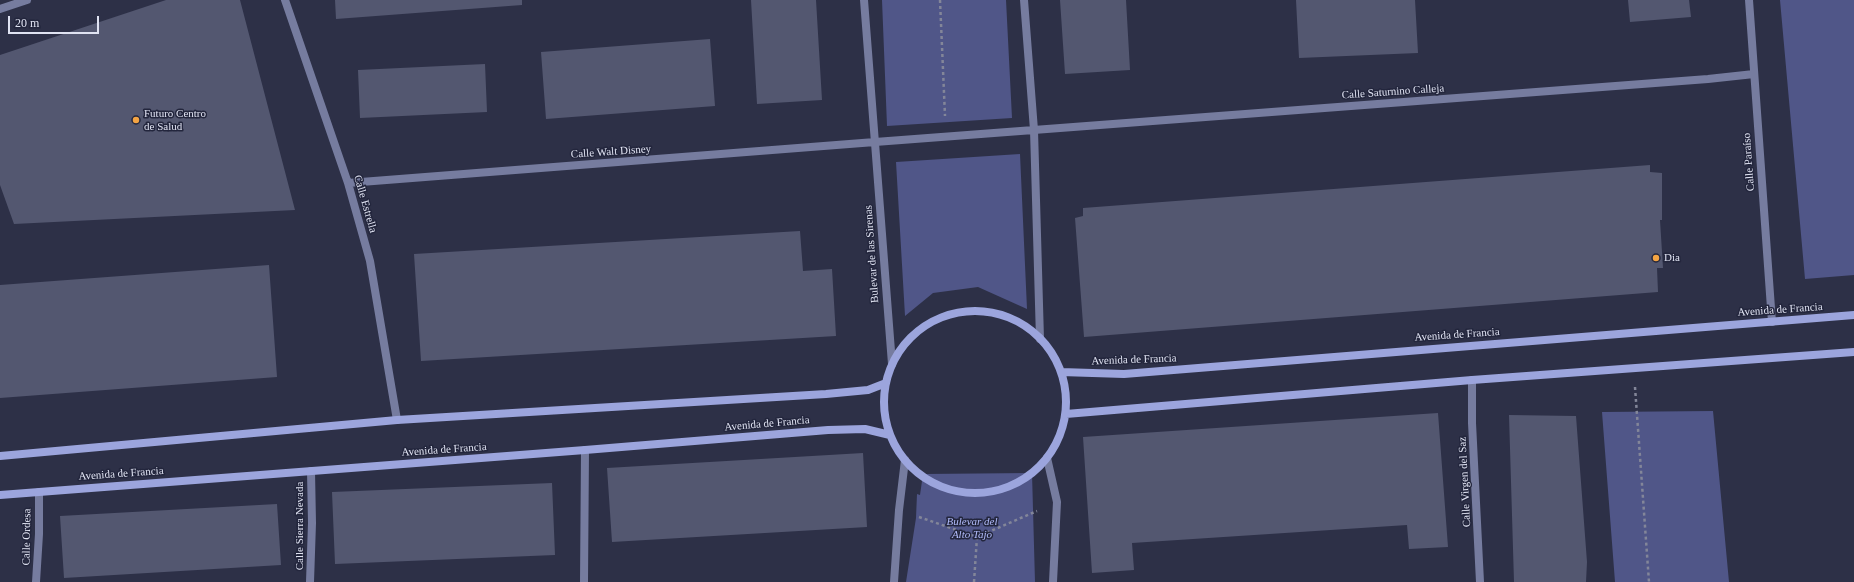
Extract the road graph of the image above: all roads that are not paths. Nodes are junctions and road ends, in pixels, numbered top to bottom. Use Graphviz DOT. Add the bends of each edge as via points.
graph roads {
  1 [pos="27,0"];
  2 [pos="286,0"];
  3 [pos="864,0"];
  4 [pos="1024,0"];
  5 [pos="1749,0"];
  6 [pos="0,9"];
  7 [pos="1754,74"];
  8 [pos="1034,130"];
  9 [pos="874,142"];
  10 [pos="348,183"];
  11 [pos="1854,315"];
  12 [pos="1772,322"];
  13 [pos="1040,338"];
  14 [pos="1854,352"];
  15 [pos="892,364"];
  16 [pos="1061,372"];
  17 [pos="1472,380"];
  18 [pos="886,383"];
  19 [pos="1066,414"];
  20 [pos="397,420"];
  21 [pos="890,435"];
  22 [pos="585,450"];
  23 [pos="0,456"];
  24 [pos="1047,458"];
  25 [pos="905,460"];
  26 [pos="311,471"];
  27 [pos="39,492"];
  28 [pos="0,495"];
  29 [pos="36,582"];
  30 [pos="310,582"];
  31 [pos="584,582"];
  32 [pos="894,582"];
  33 [pos="1053,582"];
  34 [pos="1480,582"];
  1 -- 6 [label="street"];
  2 -- 10 [label="street, Calle Estrella"];
  3 -- 9 [label="street, Bulevar de las Sirenas"];
  4 -- 8 [label="street"];
  5 -- 7 [label="street, Calle Paraíso"];
  7 -- 8 [label="street, Calle Saturnino Calleja"];
  7 -- 12 [label="street, Calle Paraíso"];
  8 -- 9 [label="street"];
  8 -- 13 [label="street"];
  9 -- 10 [label="street, Calle Walt Disney"];
  9 -- 15 [label="street, Bulevar de las Sirenas"];
  10 -- 20 [label="street, Calle Estrella" via="370,261"];
  11 -- 12 [label="main road, Avenida de Francia"];
  12 -- 16 [label="main road, Avenida de Francia" via="1124,374"];
  13 -- 15 [label="main road" via="1008,317 969,311 950,314 915,333 902,347"];
  13 -- 16 [label="main road" via="1053,354"];
  14 -- 17 [label="main road"];
  15 -- 18 [label="main road"];
  16 -- 19 [label="main road" via="1066,392"];
  17 -- 19 [label="main road"];
  17 -- 34 [label="street, Calle Virgen del Saz"];
  18 -- 20 [label="main road" via="868,390 826,394"];
  18 -- 21 [label="main road" via="885,417"];
  19 -- 24 [label="main road" via="1059,438"];
  20 -- 23 [label="main road"];
  21 -- 22 [label="main road, Avenida de Francia" via="864,429 828,430"];
  21 -- 25 [label="main road"];
  22 -- 26 [label="main road, Avenida de Francia"];
  22 -- 31 [label="street"];
  24 -- 25 [label="main road" via="1032,473 1010,486 988,492 965,492 942,487"];
  24 -- 33 [label="street" via="1057,502"];
  25 -- 32 [label="street" via="898,510"];
  26 -- 27 [label="main road, Avenida de Francia"];
  26 -- 30 [label="street, Calle Sierra Nevada"];
  27 -- 28 [label="main road, Avenida de Francia"];
  27 -- 29 [label="street, Calle Ordesa"];
}
